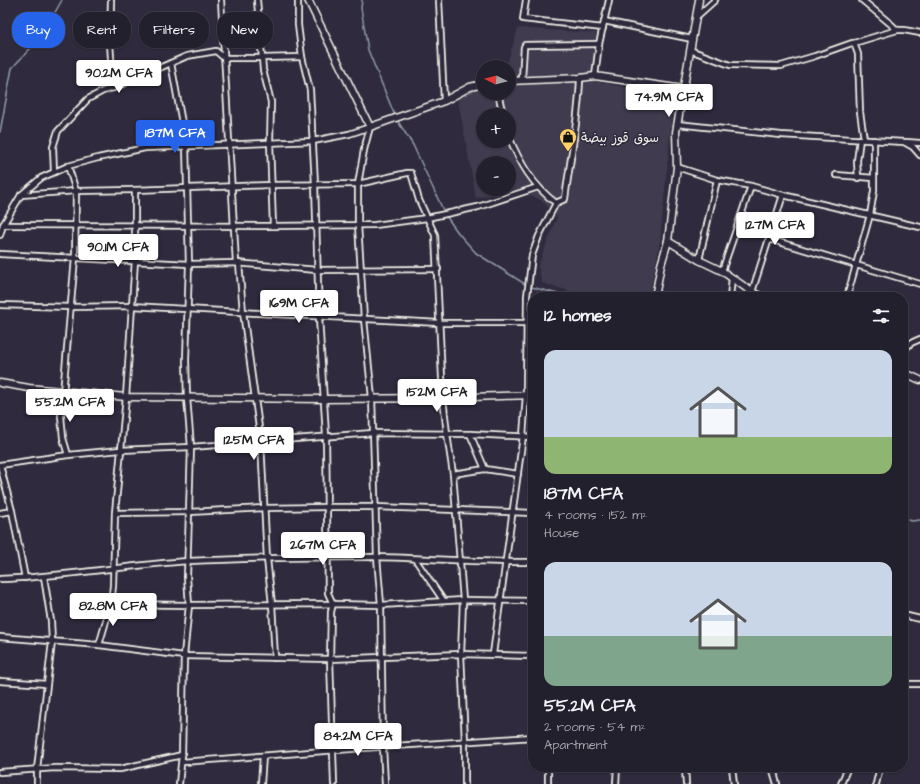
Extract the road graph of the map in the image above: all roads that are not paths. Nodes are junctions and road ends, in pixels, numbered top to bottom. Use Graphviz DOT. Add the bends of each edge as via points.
graph roads {
  1 [pos="111,0"];
  2 [pos="221,0"];
  3 [pos="257,0"];
  4 [pos="298,0"];
  5 [pos="308,0"];
  6 [pos="439,0"];
  7 [pos="526,0"];
  8 [pos="609,0"];
  9 [pos="699,0"];
  10 [pos="715,0"];
  11 [pos="862,0"];
  12 [pos="696,17"];
  13 [pos="604,21"];
  14 [pos="603,28"];
  15 [pos="897,30"];
  16 [pos="920,33"];
  17 [pos="692,39"];
  18 [pos="854,43"];
  19 [pos="599,44"];
  20 [pos="690,50"];
  21 [pos="302,56"];
  22 [pos="224,58"];
  23 [pos="262,58"];
  24 [pos="171,63"];
  25 [pos="595,76"];
  26 [pos="580,78"];
  27 [pos="522,79"];
  28 [pos="516,80"];
  29 [pos="476,86"];
  30 [pos="113,88"];
  31 [pos="683,89"];
  32 [pos="444,101"];
  33 [pos="677,124"];
  34 [pos="370,127"];
  35 [pos="862,139"];
  36 [pos="874,140"];
  37 [pos="313,141"];
  38 [pos="270,142"];
  39 [pos="904,142"];
  40 [pos="920,143"];
  41 [pos="229,144"];
  42 [pos="186,145"];
  43 [pos="514,148"];
  44 [pos="920,155"];
  45 [pos="68,166"];
  46 [pos="677,167"];
  47 [pos="54,172"];
  48 [pos="836,175"];
  49 [pos="858,178"];
  50 [pos="874,178"];
  51 [pos="717,180"];
  52 [pos="315,184"];
  53 [pos="358,184"];
  54 [pos="271,185"];
  55 [pos="233,186"];
  56 [pos="751,186"];
  57 [pos="538,187"];
  58 [pos="187,188"];
  59 [pos="135,190"];
  60 [pos="76,191"];
  61 [pos="21,195"];
  62 [pos="784,195"];
  63 [pos="556,203"];
  64 [pos="870,215"];
  65 [pos="427,218"];
  66 [pos="3,225"];
  67 [pos="75,225"];
  68 [pos="135,225"];
  69 [pos="358,225"];
  70 [pos="188,226"];
  71 [pos="234,226"];
  72 [pos="273,226"];
  73 [pos="316,226"];
  74 [pos="920,227"];
  75 [pos="0,235"];
  76 [pos="769,240"];
  77 [pos="668,241"];
  78 [pos="0,254"];
  79 [pos="75,258"];
  80 [pos="135,260"];
  81 [pos="699,260"];
  82 [pos="238,263"];
  83 [pos="189,264"];
  84 [pos="856,266"];
  85 [pos="360,269"];
  86 [pos="438,269"];
  87 [pos="317,270"];
  88 [pos="722,270"];
  89 [pos="732,278"];
  90 [pos="920,284"];
  91 [pos="656,292"];
  92 [pos="731,292"];
  93 [pos="752,292"];
  94 [pos="848,292"];
  95 [pos="0,305"];
  96 [pos="132,306"];
  97 [pos="71,307"];
  98 [pos="188,310"];
  99 [pos="243,312"];
  100 [pos="319,317"];
  101 [pos="364,319"];
  102 [pos="527,322"];
  103 [pos="439,323"];
  104 [pos="920,339"];
  105 [pos="908,347"];
  106 [pos="908,374"];
  107 [pos="920,380"];
  108 [pos="0,383"];
  109 [pos="63,392"];
  110 [pos="526,395"];
  111 [pos="126,397"];
  112 [pos="187,398"];
  113 [pos="372,398"];
  114 [pos="443,398"];
  115 [pos="255,399"];
  116 [pos="323,400"];
  117 [pos="373,433"];
  118 [pos="447,434"];
  119 [pos="470,434"];
  120 [pos="326,436"];
  121 [pos="523,436"];
  122 [pos="528,436"];
  123 [pos="261,442"];
  124 [pos="191,447"];
  125 [pos="120,450"];
  126 [pos="68,455"];
  127 [pos="0,465"];
  128 [pos="485,470"];
  129 [pos="453,474"];
  130 [pos="518,474"];
  131 [pos="327,507"];
  132 [pos="376,507"];
  133 [pos="265,508"];
  134 [pos="455,510"];
  135 [pos="12,511"];
  136 [pos="189,512"];
  137 [pos="513,512"];
  138 [pos="0,513"];
  139 [pos="115,513"];
  140 [pos="528,513"];
  141 [pos="328,557"];
  142 [pos="377,558"];
  143 [pos="267,559"];
  144 [pos="415,559"];
  145 [pos="188,561"];
  146 [pos="459,561"];
  147 [pos="505,562"];
  148 [pos="528,562"];
  149 [pos="113,568"];
  150 [pos="44,577"];
  151 [pos="25,578"];
  152 [pos="0,579"];
  153 [pos="443,600"];
  154 [pos="463,600"];
  155 [pos="500,601"];
  156 [pos="528,601"];
  157 [pos="111,604"];
  158 [pos="272,604"];
  159 [pos="333,604"];
  160 [pos="189,605"];
  161 [pos="381,605"];
  162 [pos="908,616"];
  163 [pos="920,619"];
  164 [pos="0,636"];
  165 [pos="52,642"];
  166 [pos="99,645"];
  167 [pos="461,654"];
  168 [pos="493,654"];
  169 [pos="184,656"];
  170 [pos="381,656"];
  171 [pos="528,656"];
  172 [pos="275,658"];
  173 [pos="330,659"];
  174 [pos="0,681"];
  175 [pos="47,684"];
  176 [pos="908,684"];
  177 [pos="920,684"];
  178 [pos="528,737"];
  179 [pos="465,742"];
  180 [pos="383,747"];
  181 [pos="333,751"];
  182 [pos="182,756"];
  183 [pos="263,756"];
  184 [pos="182,762"];
  185 [pos="37,769"];
  186 [pos="0,772"];
  187 [pos="548,772"];
  188 [pos="617,772"];
  189 [pos="686,772"];
  190 [pos="733,772"];
  191 [pos="774,772"];
  192 [pos="776,772"];
  193 [pos="846,772"];
  194 [pos="879,772"];
  195 [pos="775,775"];
  196 [pos="37,784"];
  197 [pos="179,784"];
  198 [pos="261,784"];
  199 [pos="334,784"];
  200 [pos="385,784"];
  201 [pos="465,784"];
  202 [pos="548,784"];
  203 [pos="616,784"];
  204 [pos="686,784"];
  205 [pos="734,784"];
  206 [pos="777,784"];
  207 [pos="841,784"];
  208 [pos="876,784"];
  1 -- 30 [label="street"];
  2 -- 22 [label="street"];
  3 -- 23 [label="street"];
  4 -- 21 [label="street"];
  5 -- 34 [label="main road"];
  6 -- 32 [label="street"];
  7 -- 14 [label="street" via="523,19"];
  8 -- 13 [label="street"];
  9 -- 12 [label="main road"];
  10 -- 12 [label="street"];
  11 -- 15 [label="street"];
  12 -- 17 [label="main road"];
  13 -- 14 [label="street"];
  13 -- 17 [label="street"];
  14 -- 19 [label="street"];
  15 -- 16 [label="street"];
  15 -- 18 [label="street"];
  17 -- 20 [label="main road"];
  18 -- 20 [label="street" via="781,66 730,65"];
  18 -- 35 [label="street" via="858,54"];
  19 -- 25 [label="street"];
  19 -- 27 [label="street" via="525,46"];
  20 -- 31 [label="main road"];
  21 -- 23 [label="street"];
  21 -- 37 [label="street" via="310,90"];
  22 -- 23 [label="street"];
  22 -- 24 [label="street" via="216,51 187,56"];
  22 -- 41 [label="street"];
  23 -- 38 [label="street" via="272,102"];
  24 -- 30 [label="street"];
  24 -- 42 [label="street"];
  25 -- 26 [label="main road"];
  25 -- 31 [label="main road"];
  26 -- 27 [label="main road"];
  26 -- 63 [label="street" via="565,199"];
  27 -- 28 [label="main road"];
  29 -- 32 [label="main road"];
  30 -- 47 [label="street" via="88,100 58,131 53,147"];
  31 -- 33 [label="main road"];
  32 -- 34 [label="main road"];
  33 -- 35 [label="street" via="780,135"];
  33 -- 46 [label="main road"];
  34 -- 37 [label="street"];
  34 -- 53 [label="street"];
  35 -- 36 [label="street"];
  35 -- 49 [label="street" via="857,160"];
  36 -- 39 [label="street"];
  36 -- 50 [label="street"];
  37 -- 38 [label="street"];
  37 -- 52 [label="street"];
  38 -- 41 [label="street"];
  38 -- 54 [label="street"];
  39 -- 40 [label="street"];
  39 -- 44 [label="street"];
  41 -- 42 [label="street"];
  41 -- 55 [label="street"];
  42 -- 45 [label="street" via="145,148"];
  42 -- 58 [label="street"];
  43 -- 57 [label="street"];
  45 -- 47 [label="street"];
  45 -- 60 [label="street"];
  46 -- 51 [label="street"];
  46 -- 77 [label="main road"];
  47 -- 61 [label="street" via="41,178"];
  48 -- 49 [label="street"];
  49 -- 50 [label="street"];
  50 -- 64 [label="street"];
  51 -- 56 [label="street"];
  51 -- 81 [label="street"];
  52 -- 53 [label="street"];
  52 -- 54 [label="street"];
  52 -- 73 [label="street"];
  53 -- 65 [label="street" via="409,172"];
  53 -- 69 [label="street"];
  54 -- 55 [label="street"];
  54 -- 72 [label="street"];
  55 -- 58 [label="street"];
  55 -- 71 [label="street"];
  56 -- 62 [label="street"];
  56 -- 88 [label="street"];
  57 -- 63 [label="street"];
  57 -- 65 [label="street" via="478,207"];
  58 -- 59 [label="street"];
  58 -- 70 [label="street"];
  59 -- 60 [label="street"];
  59 -- 68 [label="street"];
  60 -- 61 [label="street"];
  60 -- 67 [label="street"];
  61 -- 66 [label="street"];
  62 -- 64 [label="street"];
  62 -- 76 [label="street"];
  63 -- 102 [label="street" via="532,255"];
  64 -- 74 [label="street"];
  64 -- 84 [label="street"];
  65 -- 69 [label="street"];
  65 -- 86 [label="street" via="435,235"];
  66 -- 67 [label="street"];
  66 -- 75 [label="street"];
  67 -- 68 [label="street"];
  67 -- 79 [label="street"];
  68 -- 70 [label="street"];
  68 -- 80 [label="street"];
  69 -- 73 [label="street"];
  69 -- 85 [label="street"];
  70 -- 71 [label="street"];
  70 -- 83 [label="street"];
  71 -- 72 [label="street"];
  71 -- 82 [label="street"];
  72 -- 73 [label="street"];
  73 -- 87 [label="street"];
  76 -- 84 [label="street"];
  76 -- 93 [label="street"];
  77 -- 81 [label="main road"];
  77 -- 91 [label="main road"];
  78 -- 79 [label="street"];
  79 -- 80 [label="street"];
  79 -- 97 [label="street"];
  80 -- 83 [label="street"];
  80 -- 96 [label="street"];
  81 -- 88 [label="main road"];
  82 -- 83 [label="street"];
  82 -- 87 [label="street"];
  82 -- 99 [label="street"];
  83 -- 98 [label="street"];
  84 -- 90 [label="street"];
  84 -- 94 [label="street"];
  85 -- 86 [label="street"];
  85 -- 87 [label="street"];
  85 -- 101 [label="street"];
  86 -- 103 [label="street"];
  87 -- 100 [label="street"];
  88 -- 89 [label="main road"];
  89 -- 92 [label="street"];
  89 -- 93 [label="main road"];
  95 -- 97 [label="street"];
  96 -- 97 [label="street"];
  96 -- 98 [label="street"];
  96 -- 111 [label="street"];
  97 -- 109 [label="street"];
  98 -- 99 [label="street"];
  98 -- 112 [label="street"];
  99 -- 100 [label="street"];
  99 -- 115 [label="street"];
  100 -- 101 [label="street"];
  100 -- 116 [label="street"];
  101 -- 103 [label="street"];
  101 -- 113 [label="street"];
  102 -- 103 [label="street"];
  102 -- 110 [label="street"];
  103 -- 114 [label="street"];
  104 -- 105 [label="street"];
  106 -- 107 [label="main road"];
  108 -- 109 [label="main road"];
  109 -- 111 [label="main road"];
  109 -- 126 [label="street" via="62,427"];
  110 -- 114 [label="main road"];
  110 -- 121 [label="street"];
  111 -- 112 [label="main road"];
  111 -- 125 [label="street"];
  112 -- 115 [label="main road"];
  112 -- 124 [label="street"];
  113 -- 114 [label="main road"];
  113 -- 116 [label="main road"];
  113 -- 117 [label="street"];
  114 -- 118 [label="street"];
  115 -- 116 [label="main road"];
  115 -- 123 [label="street"];
  116 -- 120 [label="street"];
  117 -- 118 [label="street"];
  117 -- 120 [label="street"];
  117 -- 132 [label="street"];
  118 -- 119 [label="street"];
  118 -- 129 [label="street"];
  119 -- 121 [label="street"];
  119 -- 128 [label="street"];
  120 -- 123 [label="street"];
  120 -- 131 [label="street"];
  121 -- 122 [label="street"];
  121 -- 130 [label="street"];
  123 -- 124 [label="street"];
  123 -- 133 [label="street"];
  124 -- 125 [label="street"];
  124 -- 136 [label="street"];
  125 -- 126 [label="street"];
  125 -- 139 [label="street"];
  126 -- 127 [label="street"];
  127 -- 135 [label="street"];
  128 -- 129 [label="street"];
  128 -- 130 [label="street"];
  129 -- 134 [label="street"];
  130 -- 137 [label="street"];
  131 -- 132 [label="street"];
  131 -- 133 [label="street"];
  131 -- 141 [label="street"];
  132 -- 134 [label="street"];
  132 -- 142 [label="street"];
  133 -- 136 [label="street"];
  133 -- 143 [label="street"];
  134 -- 137 [label="street"];
  134 -- 146 [label="street"];
  135 -- 138 [label="street"];
  135 -- 151 [label="street"];
  136 -- 139 [label="street"];
  136 -- 145 [label="street"];
  137 -- 140 [label="street"];
  137 -- 147 [label="street"];
  139 -- 149 [label="street"];
  141 -- 142 [label="street"];
  141 -- 143 [label="street"];
  141 -- 159 [label="street" via="328,592"];
  142 -- 144 [label="street"];
  142 -- 161 [label="street"];
  143 -- 145 [label="street"];
  143 -- 158 [label="street"];
  144 -- 146 [label="street"];
  144 -- 153 [label="street"];
  145 -- 149 [label="street"];
  145 -- 160 [label="street"];
  146 -- 147 [label="street"];
  146 -- 154 [label="street"];
  147 -- 148 [label="street"];
  147 -- 155 [label="street"];
  149 -- 150 [label="street"];
  149 -- 157 [label="street"];
  150 -- 151 [label="street"];
  150 -- 165 [label="street"];
  151 -- 152 [label="street"];
  153 -- 154 [label="street"];
  153 -- 161 [label="street"];
  154 -- 155 [label="street"];
  154 -- 167 [label="street"];
  155 -- 156 [label="street"];
  155 -- 168 [label="street"];
  157 -- 160 [label="street"];
  157 -- 166 [label="street"];
  158 -- 159 [label="street"];
  158 -- 160 [label="street"];
  158 -- 172 [label="street"];
  159 -- 161 [label="street"];
  159 -- 173 [label="street"];
  160 -- 169 [label="street"];
  161 -- 170 [label="street"];
  162 -- 163 [label="street"];
  164 -- 165 [label="street"];
  165 -- 166 [label="street"];
  165 -- 175 [label="street"];
  166 -- 169 [label="street"];
  167 -- 168 [label="street"];
  167 -- 170 [label="street"];
  167 -- 179 [label="street"];
  168 -- 171 [label="street"];
  169 -- 172 [label="street"];
  169 -- 182 [label="street"];
  170 -- 173 [label="street"];
  170 -- 180 [label="street"];
  172 -- 173 [label="street"];
  173 -- 181 [label="street"];
  174 -- 175 [label="street"];
  175 -- 185 [label="street"];
  176 -- 177 [label="street"];
  178 -- 179 [label="street"];
  179 -- 180 [label="street"];
  179 -- 201 [label="street"];
  180 -- 181 [label="street"];
  180 -- 200 [label="street"];
  181 -- 183 [label="street"];
  181 -- 199 [label="street"];
  182 -- 184 [label="street"];
  182 -- 185 [label="street" via="120,768"];
  183 -- 184 [label="street"];
  183 -- 198 [label="street"];
  184 -- 197 [label="street"];
  185 -- 186 [label="street"];
  185 -- 196 [label="street"];
  187 -- 202 [label="street"];
  188 -- 203 [label="street"];
  189 -- 204 [label="street"];
  190 -- 205 [label="street"];
  191 -- 195 [label="street"];
  192 -- 195 [label="street"];
  193 -- 207 [label="street"];
  194 -- 208 [label="street"];
  195 -- 206 [label="street"];
}
